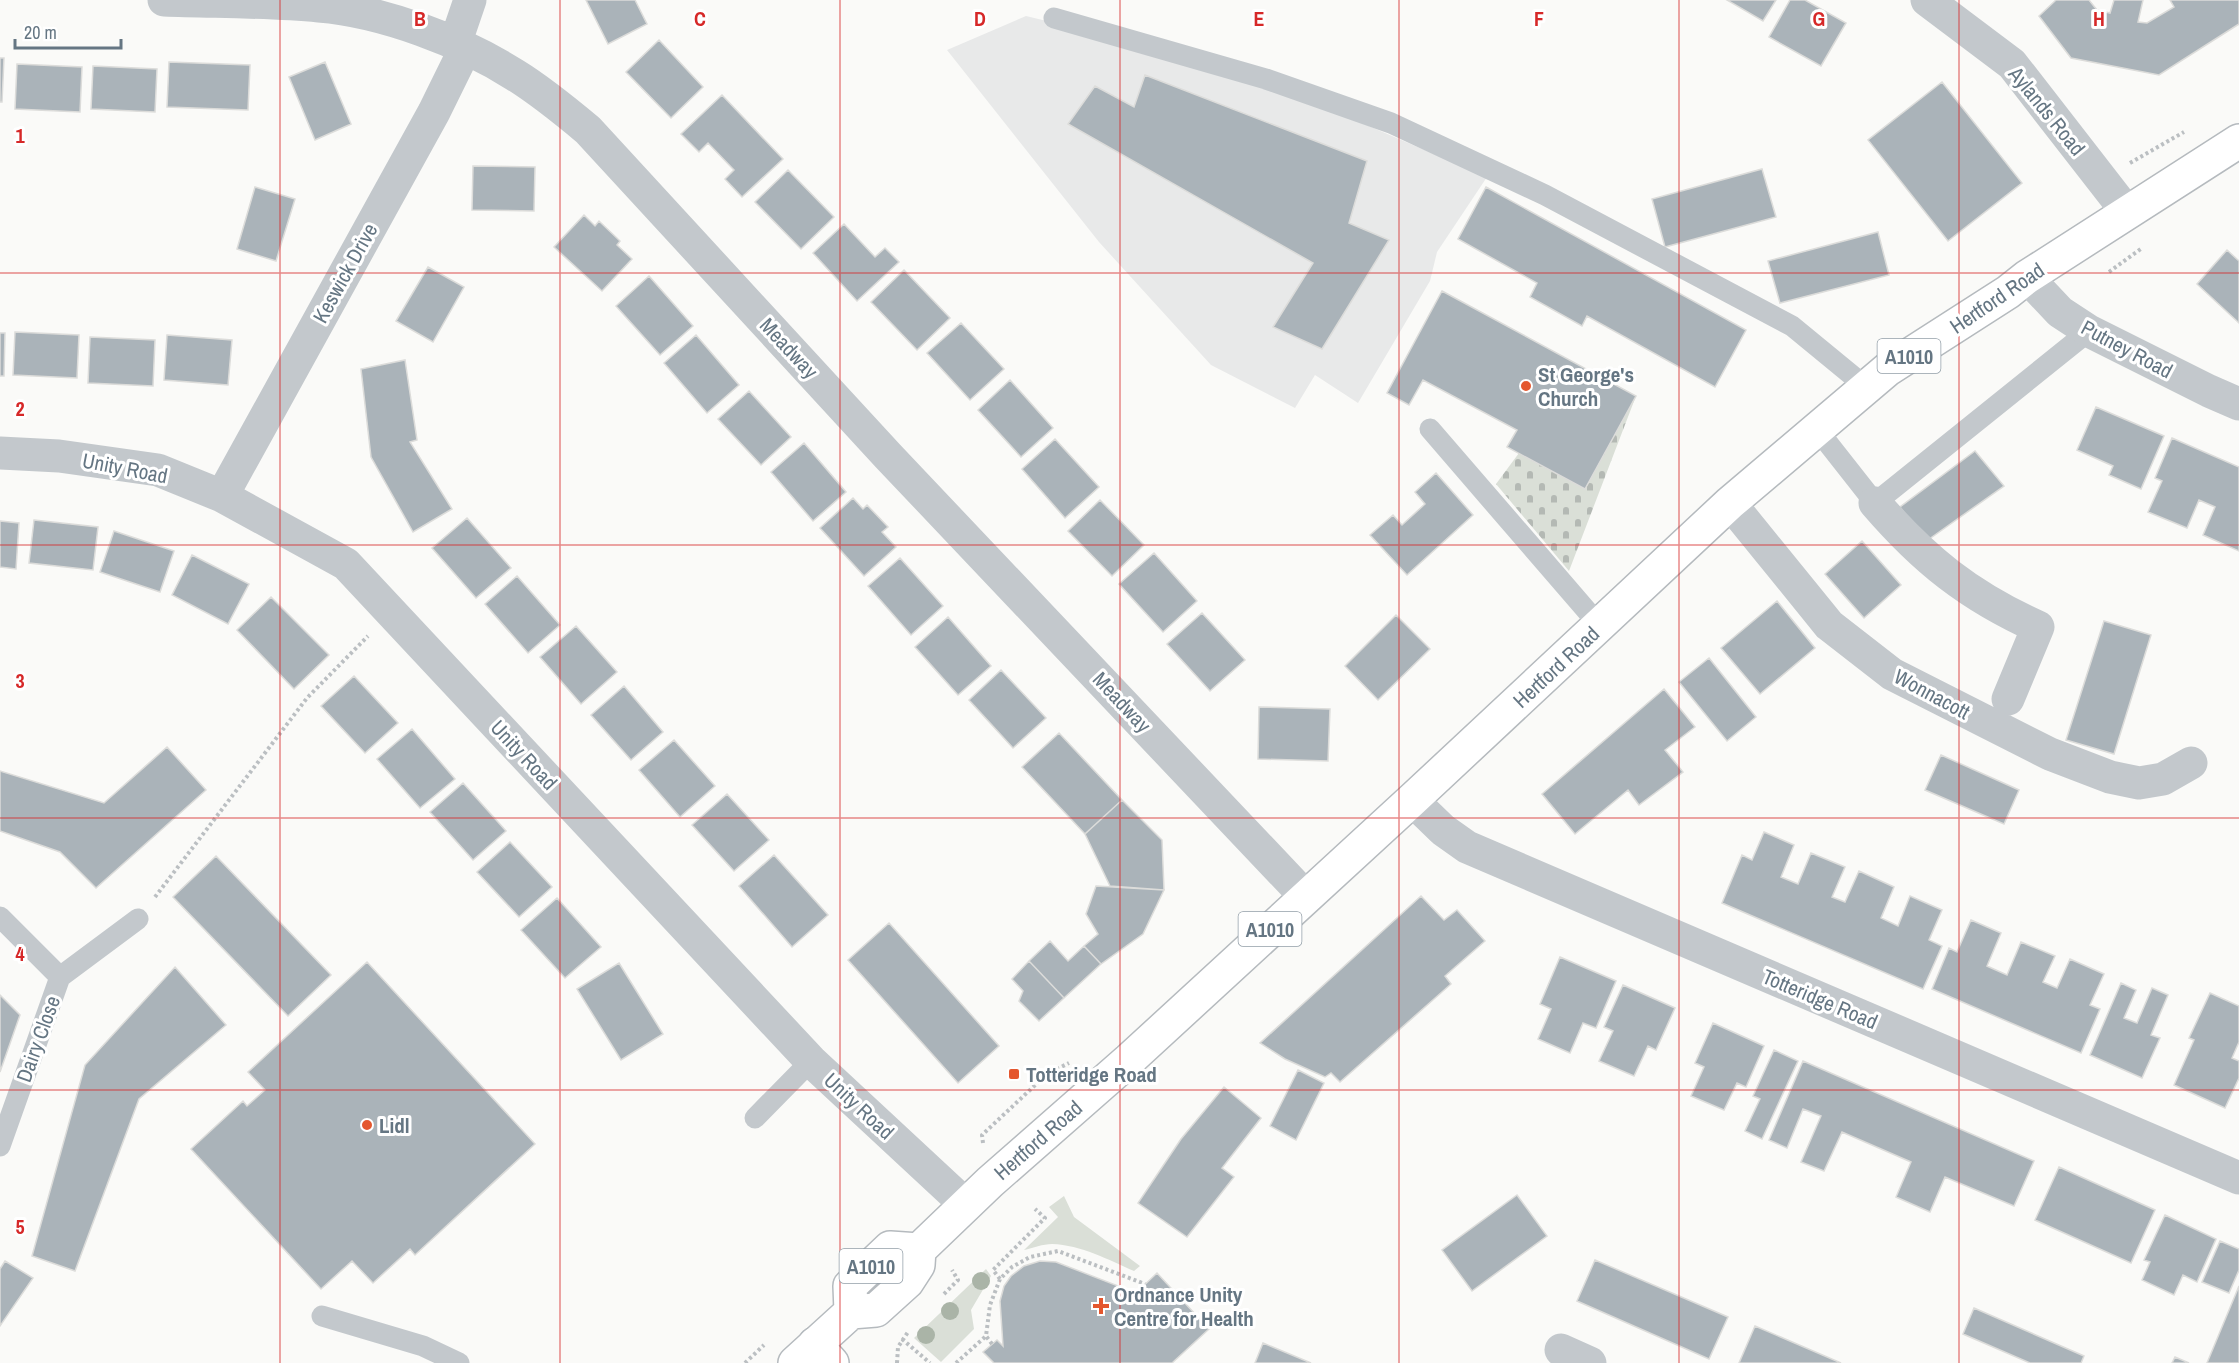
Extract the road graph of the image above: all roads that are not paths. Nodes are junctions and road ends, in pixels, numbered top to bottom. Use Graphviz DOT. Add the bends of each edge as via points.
graph roads {
  1 [pos="164,0"];
  2 [pos="470,0"];
  3 [pos="1927,0"];
  4 [pos="1054,18"];
  5 [pos="460,47"];
  6 [pos="2239,141"];
  7 [pos="2127,212"];
  8 [pos="2027,277"];
  9 [pos="2089,331"];
  10 [pos="1866,387"];
  11 [pos="2239,404"];
  12 [pos="1816,428"];
  13 [pos="1430,429"];
  14 [pos="0,453"];
  15 [pos="222,496"];
  16 [pos="1730,503"];
  17 [pos="1875,503"];
  18 [pos="1600,626"];
  19 [pos="2008,699"];
  20 [pos="2191,763"];
  21 [pos="1412,800"];
  22 [pos="1305,896"];
  23 [pos="0,917"];
  24 [pos="138,919"];
  25 [pos="60,977"];
  26 [pos="811,1061"];
  27 [pos="756,1118"];
  28 [pos="0,1146"];
  29 [pos="2239,1178"];
  30 [pos="966,1205"];
  31 [pos="322,1316"];
  32 [pos="814,1357"];
  33 [pos="459,1363"];
  1 -- 5 [label="street, Meadway" via="320,6 386,18"];
  2 -- 5 [label="street, Keswick Drive"];
  3 -- 7 [label="street, Aylands Road" via="2012,64"];
  4 -- 10 [label="lane" via="1266,79 1391,123 1545,195 1792,326"];
  5 -- 15 [label="street, Keswick Drive" via="434,112"];
  5 -- 22 [label="street, Meadway" via="513,74 588,130 897,465"];
  6 -- 7 [label="main road, Hertford Road / A1010"];
  7 -- 8 [label="main road, Hertford Road / A1010"];
  8 -- 9 [label="street, Putney Road" via="2060,312"];
  8 -- 10 [label="main road, Hertford Road / A1010"];
  9 -- 11 [label="street, Putney Road"];
  9 -- 17 [label="lane"];
  10 -- 12 [label="main road, Hertford Road / A1010"];
  12 -- 16 [label="main road, Hertford Road / A1010"];
  12 -- 17 [label="lane"];
  13 -- 18 [label="lane"];
  14 -- 15 [label="street, Unity Road" via="59,456 158,470"];
  15 -- 26 [label="street, Unity Road" via="346,564"];
  16 -- 18 [label="main road, Hertford Road / A1010"];
  16 -- 20 [label="street, Wonnacott" via="1829,625 1892,674 2050,754 2110,777 2139,783 2163,779"];
  17 -- 19 [label="street" via="1902,535 1945,573 1999,609 2038,627"];
  18 -- 21 [label="main road, Hertford Road / A1010"];
  21 -- 22 [label="main road, Hertford Road / A1010"];
  21 -- 29 [label="street, Totteridge Road" via="1467,847"];
  22 -- 30 [label="main road, Hertford Road / A1010"];
  23 -- 25 [label="lane, Dairy Close"];
  24 -- 25 [label="lane"];
  25 -- 28 [label="lane, Dairy Close"];
  26 -- 27 [label="lane"];
  26 -- 30 [label="street, Unity Road"];
  30 -- 32 [label="main road, Hertford Road / A1010" via="919,1250 918,1265 907,1282 876,1310 851,1312"];
  31 -- 33 [label="lane" via="423,1346"];
}
